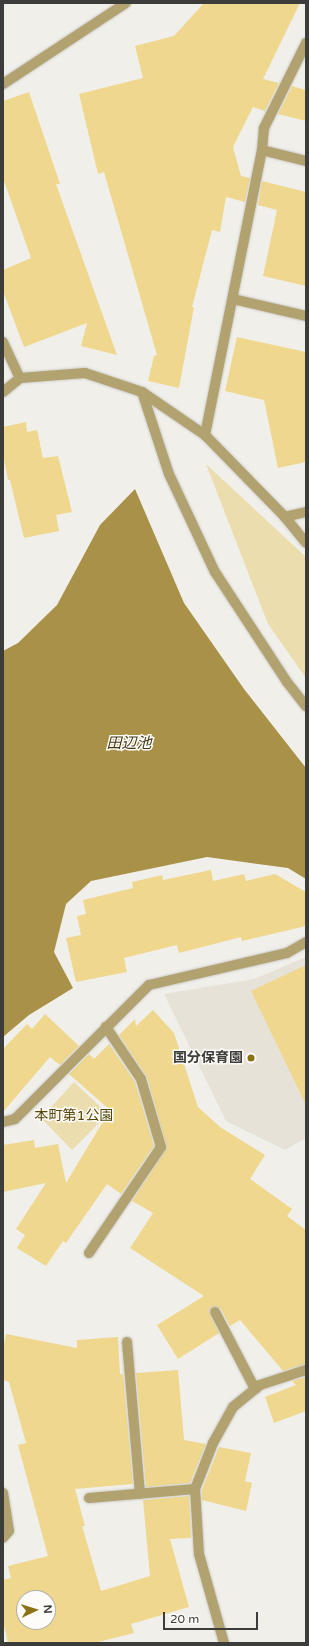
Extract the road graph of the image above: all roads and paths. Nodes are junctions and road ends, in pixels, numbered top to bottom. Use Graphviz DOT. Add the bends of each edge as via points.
graph roads {
  1 [pos="126,3"];
  2 [pos="306,43"];
  3 [pos="3,84"];
  4 [pos="262,150"];
  5 [pos="306,161"];
  6 [pos="233,299"];
  7 [pos="306,316"];
  8 [pos="3,342"];
  9 [pos="20,378"];
  10 [pos="3,392"];
  11 [pos="142,392"];
  12 [pos="205,435"];
  13 [pos="306,512"];
  14 [pos="285,517"];
  15 [pos="306,543"];
  16 [pos="306,706"];
  17 [pos="306,942"];
  18 [pos="106,1027"];
  19 [pos="3,1122"];
  20 [pos="89,1253"];
  21 [pos="215,1312"];
  22 [pos="127,1342"];
  23 [pos="306,1370"];
  24 [pos="255,1389"];
  25 [pos="195,1489"];
  26 [pos="3,1492"];
  27 [pos="140,1493"];
  28 [pos="89,1498"];
  29 [pos="3,1538"];
  30 [pos="224,1643"];
  1 -- 3 [label="street"];
  2 -- 4 [label="street" via="264,128"];
  4 -- 5 [label="street"];
  4 -- 6 [label="street"];
  6 -- 7 [label="street"];
  6 -- 12 [label="street"];
  8 -- 9 [label="street"];
  9 -- 10 [label="street"];
  9 -- 11 [label="street" via="85,374"];
  11 -- 12 [label="street"];
  11 -- 16 [label="street" via="170,474 215,572 287,682"];
  12 -- 14 [label="street"];
  13 -- 14 [label="street"];
  14 -- 15 [label="street"];
  17 -- 18 [label="street" via="287,953 149,985"];
  18 -- 19 [label="street" via="15,1119"];
  18 -- 20 [label="street" via="141,1079 161,1147"];
  21 -- 24 [label="street"];
  22 -- 27 [label="street"];
  23 -- 24 [label="street" via="260,1385"];
  24 -- 25 [label="street" via="233,1407 213,1443"];
  25 -- 27 [label="street"];
  25 -- 30 [label="street" via="199,1554"];
  26 -- 29 [label="street" via="9,1531"];
  27 -- 28 [label="street"];
}
